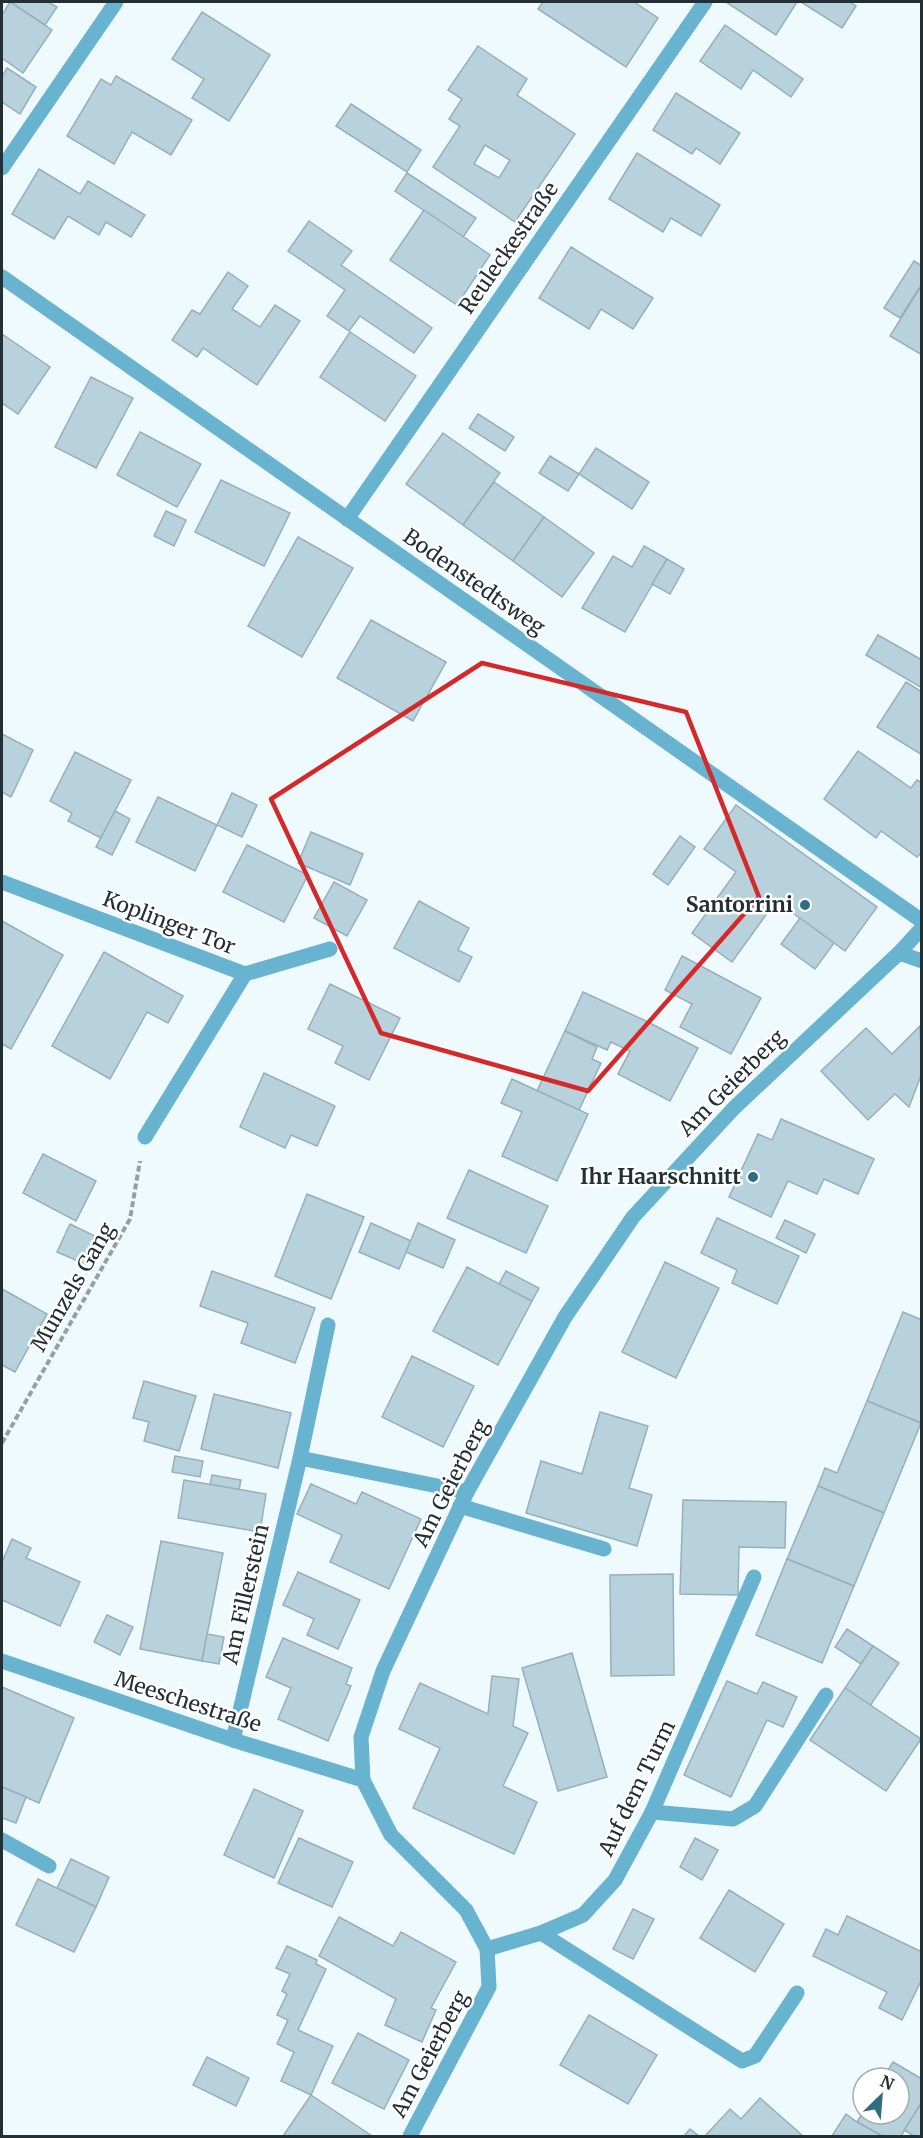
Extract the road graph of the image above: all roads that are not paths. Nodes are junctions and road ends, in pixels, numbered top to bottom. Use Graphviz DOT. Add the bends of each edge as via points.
graph roads {
  1 [pos="116,2"];
  2 [pos="705,2"];
  3 [pos="2,168"];
  4 [pos="2,277"];
  5 [pos="347,519"];
  6 [pos="2,882"];
  7 [pos="921,921"];
  8 [pos="921,928"];
  9 [pos="330,949"];
  10 [pos="899,953"];
  11 [pos="921,961"];
  12 [pos="245,974"];
  13 [pos="144,1137"];
  14 [pos="328,1325"];
  15 [pos="300,1458"];
  16 [pos="467,1492"];
  17 [pos="460,1506"];
  18 [pos="604,1549"];
  19 [pos="754,1577"];
  20 [pos="3,1664"];
  21 [pos="826,1695"];
  22 [pos="233,1740"];
  23 [pos="363,1780"];
  24 [pos="652,1812"];
  25 [pos="2,1840"];
  26 [pos="49,1866"];
  27 [pos="541,1933"];
  28 [pos="487,1949"];
  29 [pos="797,1993"];
  30 [pos="410,2136"];
  1 -- 3 [label="street"];
  2 -- 5 [label="street, Reuleckestraße"];
  4 -- 5 [label="street, Bodenstedtsweg"];
  5 -- 7 [label="street, Bodenstedtsweg"];
  6 -- 12 [label="street, Koplinger Tor"];
  8 -- 10 [label="street, Am Geierberg"];
  9 -- 12 [label="street"];
  10 -- 11 [label="street"];
  10 -- 16 [label="street, Am Geierberg" via="734,1108 633,1217 565,1317"];
  12 -- 13 [label="street, Koplinger Tor"];
  14 -- 15 [label="street, Am Fillerstein"];
  15 -- 16 [label="street"];
  15 -- 22 [label="street, Am Fillerstein"];
  16 -- 17 [label="street, Am Geierberg"];
  17 -- 18 [label="street"];
  17 -- 23 [label="street, Am Geierberg" via="383,1671 361,1737"];
  19 -- 24 [label="street, Auf dem Turm"];
  20 -- 22 [label="street, Meeschestraße"];
  21 -- 24 [label="street" via="755,1806 733,1819"];
  22 -- 23 [label="street, Meeschestraße"];
  23 -- 28 [label="street, Am Geierberg" via="391,1835 466,1910"];
  24 -- 27 [label="street, Auf dem Turm" via="615,1880 596,1901 583,1915"];
  25 -- 26 [label="street"];
  27 -- 28 [label="street, Auf dem Turm"];
  27 -- 29 [label="street" via="741,2061 755,2056"];
  28 -- 30 [label="street, Am Geierberg" via="489,1987"];
}
